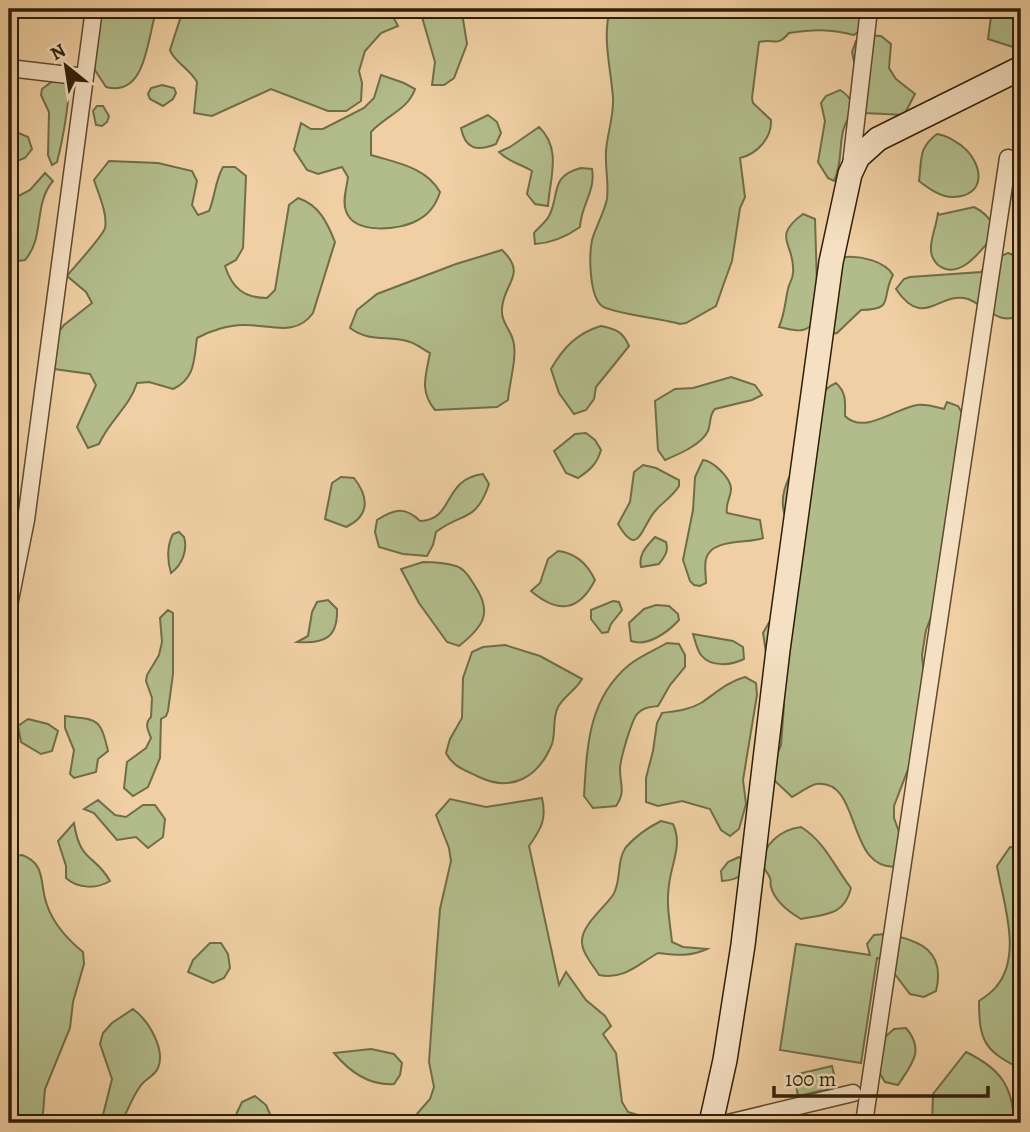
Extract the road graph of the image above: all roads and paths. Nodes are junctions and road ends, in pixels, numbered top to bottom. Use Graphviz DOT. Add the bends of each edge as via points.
graph roads {
  1 [pos="94,9"];
  2 [pos="869,9"];
  3 [pos="9,68"];
  4 [pos="1021,68"];
  5 [pos="85,77"];
  6 [pos="1008,158"];
  7 [pos="850,174"];
  8 [pos="9,602"];
  9 [pos="853,1093"];
  10 [pos="711,1123"];
  11 [pos="728,1123"];
  12 [pos="864,1123"];
  1 -- 5 [label="street"];
  2 -- 7 [label="street"];
  3 -- 5 [label="street"];
  4 -- 7 [label="street" via="878,139 858,157"];
  5 -- 8 [label="street" via="26,520"];
  6 -- 12 [label="street"];
  7 -- 10 [label="street" via="831,262 743,945"];
  9 -- 11 [label="street"];
}
